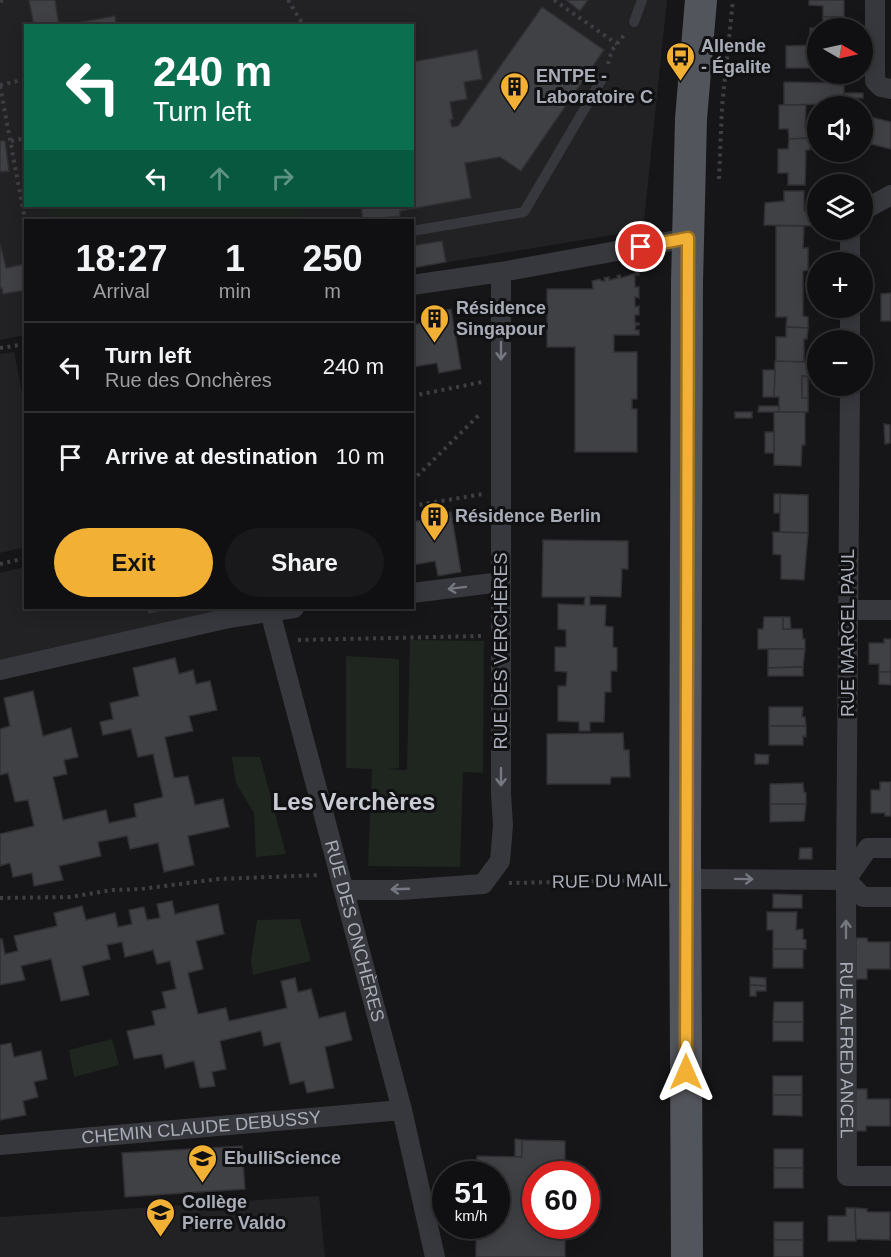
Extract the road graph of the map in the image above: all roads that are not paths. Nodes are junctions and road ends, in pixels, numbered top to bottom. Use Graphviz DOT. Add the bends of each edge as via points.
graph roads {
  1 [pos="642,0"];
  2 [pos="701,0"];
  3 [pos="874,0"];
  4 [pos="634,22"];
  5 [pos="602,79"];
  6 [pos="891,89"];
  7 [pos="891,195"];
  8 [pos="873,205"];
  9 [pos="414,231"];
  10 [pos="688,238"];
  11 [pos="501,272"];
  12 [pos="414,285"];
  13 [pos="850,396"];
  14 [pos="501,582"];
  15 [pos="414,593"];
  16 [pos="269,609"];
  17 [pos="848,610"];
  18 [pos="891,610"];
  19 [pos="0,670"];
  20 [pos="891,848"];
  21 [pos="686,879"];
  22 [pos="846,880"];
  23 [pos="344,890"];
  24 [pos="891,897"];
  25 [pos="402,1110"];
  26 [pos="0,1145"];
  27 [pos="891,1176"];
  28 [pos="686,1255"];
  29 [pos="435,1257"];
  1 -- 4 [label="lane"];
  2 -- 10 [label="main road" via="691,119"];
  3 -- 6 [label="street" via="875,81"];
  5 -- 9 [label="lane" via="524,212"];
  7 -- 8 [label="street"];
  10 -- 11 [label="street"];
  10 -- 21 [label="main road"];
  11 -- 12 [label="street"];
  11 -- 14 [label="street, RUE DES VERCHÈRES, one-way"];
  13 -- 17 [label="street, RUE MARCEL PAUL"];
  14 -- 15 [label="street, one-way"];
  14 -- 23 [label="street, RUE DES VERCHÈRES, one-way" via="500,861 483,884"];
  16 -- 19 [label="street"];
  16 -- 23 [label="street, RUE DES ONCHÈRES"];
  17 -- 18 [label="street"];
  17 -- 22 [label="street, RUE MARCEL PAUL"];
  20 -- 22 [label="street" via="868,848"];
  21 -- 22 [label="street, RUE DU MAIL, one-way"];
  21 -- 28 [label="main road"];
  22 -- 24 [label="street" via="863,897"];
  27 -- 22 [label="street, RUE ALFRED ANCEL, one-way" via="847,1176"];
  23 -- 25 [label="street, RUE DES ONCHÈRES"];
  25 -- 26 [label="street, CHEMIN CLAUDE DEBUSSY"];
  25 -- 29 [label="street, RUE DES ONCHÈRES"];
}
